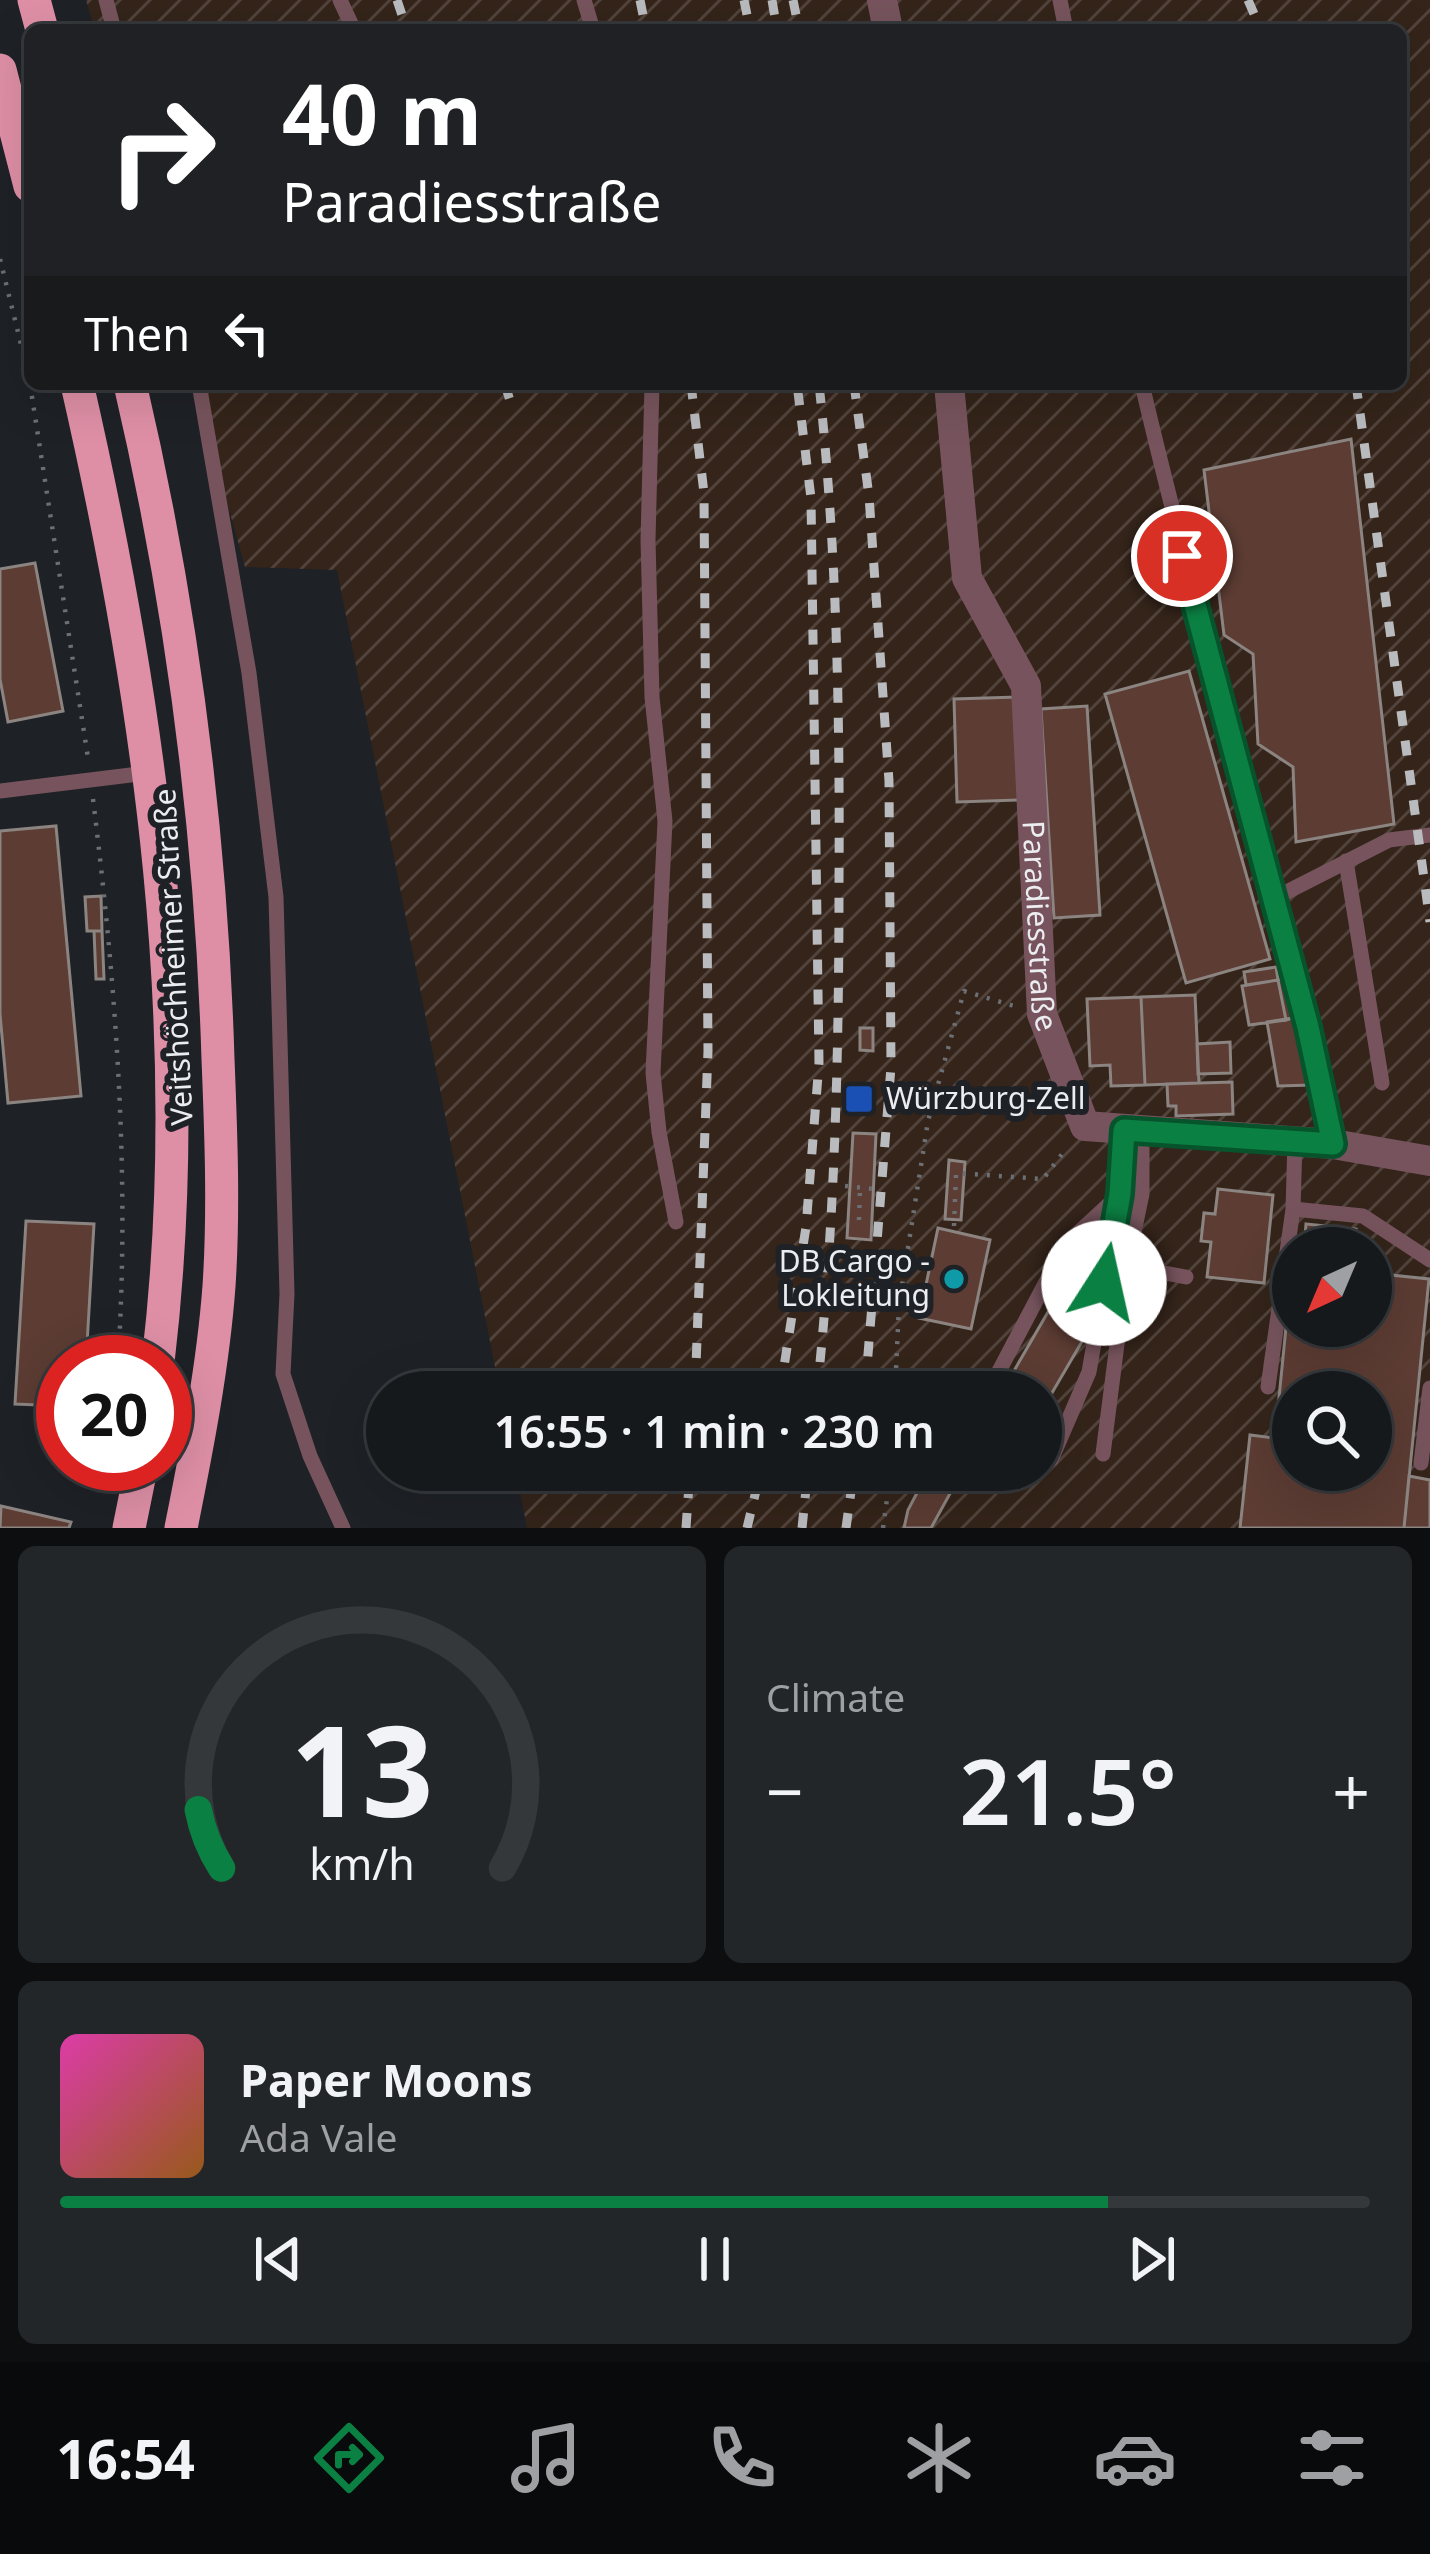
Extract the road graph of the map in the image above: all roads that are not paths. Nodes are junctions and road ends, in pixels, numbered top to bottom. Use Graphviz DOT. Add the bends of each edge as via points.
graph roads {
  1 [pos="0,70"];
  2 [pos="24,163"];
  3 [pos="78,390"];
  4 [pos="131,390"];
  5 [pos="200,390"];
  6 [pos="652,390"];
  7 [pos="951,390"];
  8 [pos="1143,390"];
  9 [pos="150,773"];
  10 [pos="0,791"];
  11 [pos="1430,835"];
  12 [pos="1346,861"];
  13 [pos="1273,899"];
  14 [pos="1382,1083"];
  15 [pos="1133,1131"];
  16 [pos="1295,1142"];
  17 [pos="1333,1144"];
  18 [pos="1430,1161"];
  19 [pos="1120,1194"];
  20 [pos="1293,1210"];
  21 [pos="676,1222"];
  22 [pos="1430,1260"];
  23 [pos="1127,1266"];
  24 [pos="1186,1277"];
  25 [pos="161,1335"];
  26 [pos="999,1371"];
  27 [pos="1268,1387"];
  28 [pos="1430,1388"];
  29 [pos="1062,1435"];
  30 [pos="1103,1454"];
  31 [pos="1421,1463"];
  32 [pos="137,1491"];
  33 [pos="129,1528"];
  34 [pos="181,1528"];
  35 [pos="343,1528"];
  1 -- 2 [label="highway"];
  3 -- 9 [label="highway, Veitshöchheimer Straße"];
  4 -- 34 [label="highway, Veitshöchheimer Straße" via="195,740 215,948 219,1285"];
  5 -- 35 [label="lane" via="249,673 276,896 283,1374"];
  6 -- 21 [label="lane" via="652,697 665,821 653,1073"];
  7 -- 15 [label="street, Paradiesstraße" via="968,578 1026,686 1042,1014 1084,1126"];
  8 -- 13 [label="lane"];
  9 -- 10 [label="lane"];
  9 -- 25 [label="highway, Veitshöchheimer Straße" via="168,956 172,1140"];
  11 -- 12 [label="lane" via="1389,840"];
  12 -- 13 [label="lane"];
  12 -- 14 [label="lane"];
  13 -- 17 [label="lane"];
  15 -- 16 [label="street"];
  15 -- 19 [label="lane"];
  15 -- 23 [label="lane" via="1142,1194"];
  16 -- 17 [label="street"];
  16 -- 20 [label="lane"];
  17 -- 18 [label="street"];
  19 -- 26 [label="lane" via="1066,1244"];
  19 -- 29 [label="lane" via="1089,1372"];
  20 -- 22 [label="lane" via="1363,1216"];
  20 -- 27 [label="lane"];
  23 -- 24 [label="lane"];
  23 -- 30 [label="lane"];
  28 -- 31 [label="lane"];
  32 -- 33 [label="highway"];
}
